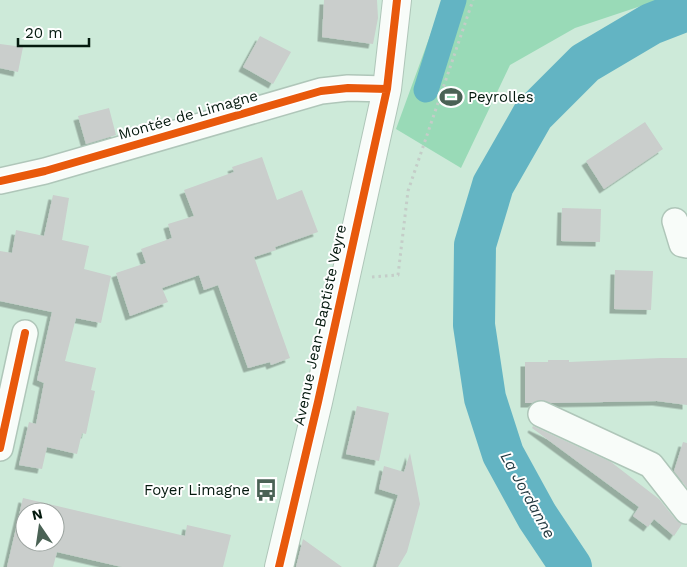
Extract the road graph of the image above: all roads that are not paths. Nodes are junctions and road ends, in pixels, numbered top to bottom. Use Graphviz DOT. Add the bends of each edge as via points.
graph roads {
  1 [pos="398,0"];
  2 [pos="387,89"];
  3 [pos="0,181"];
  4 [pos="675,221"];
  5 [pos="687,245"];
  6 [pos="25,333"];
  7 [pos="541,414"];
  8 [pos="0,448"];
  9 [pos="687,511"];
  10 [pos="279,567"];
  1 -- 2 [label="main road, Avenue Jean-Baptiste Veyre"];
  2 -- 3 [label="street, Montée de Limagne" via="321,91 45,171"];
  2 -- 10 [label="main road, Avenue Jean-Baptiste Veyre"];
  4 -- 5 [label="street" via="682,244"];
  6 -- 8 [label="street"];
  7 -- 9 [label="street" via="651,465"];
}
